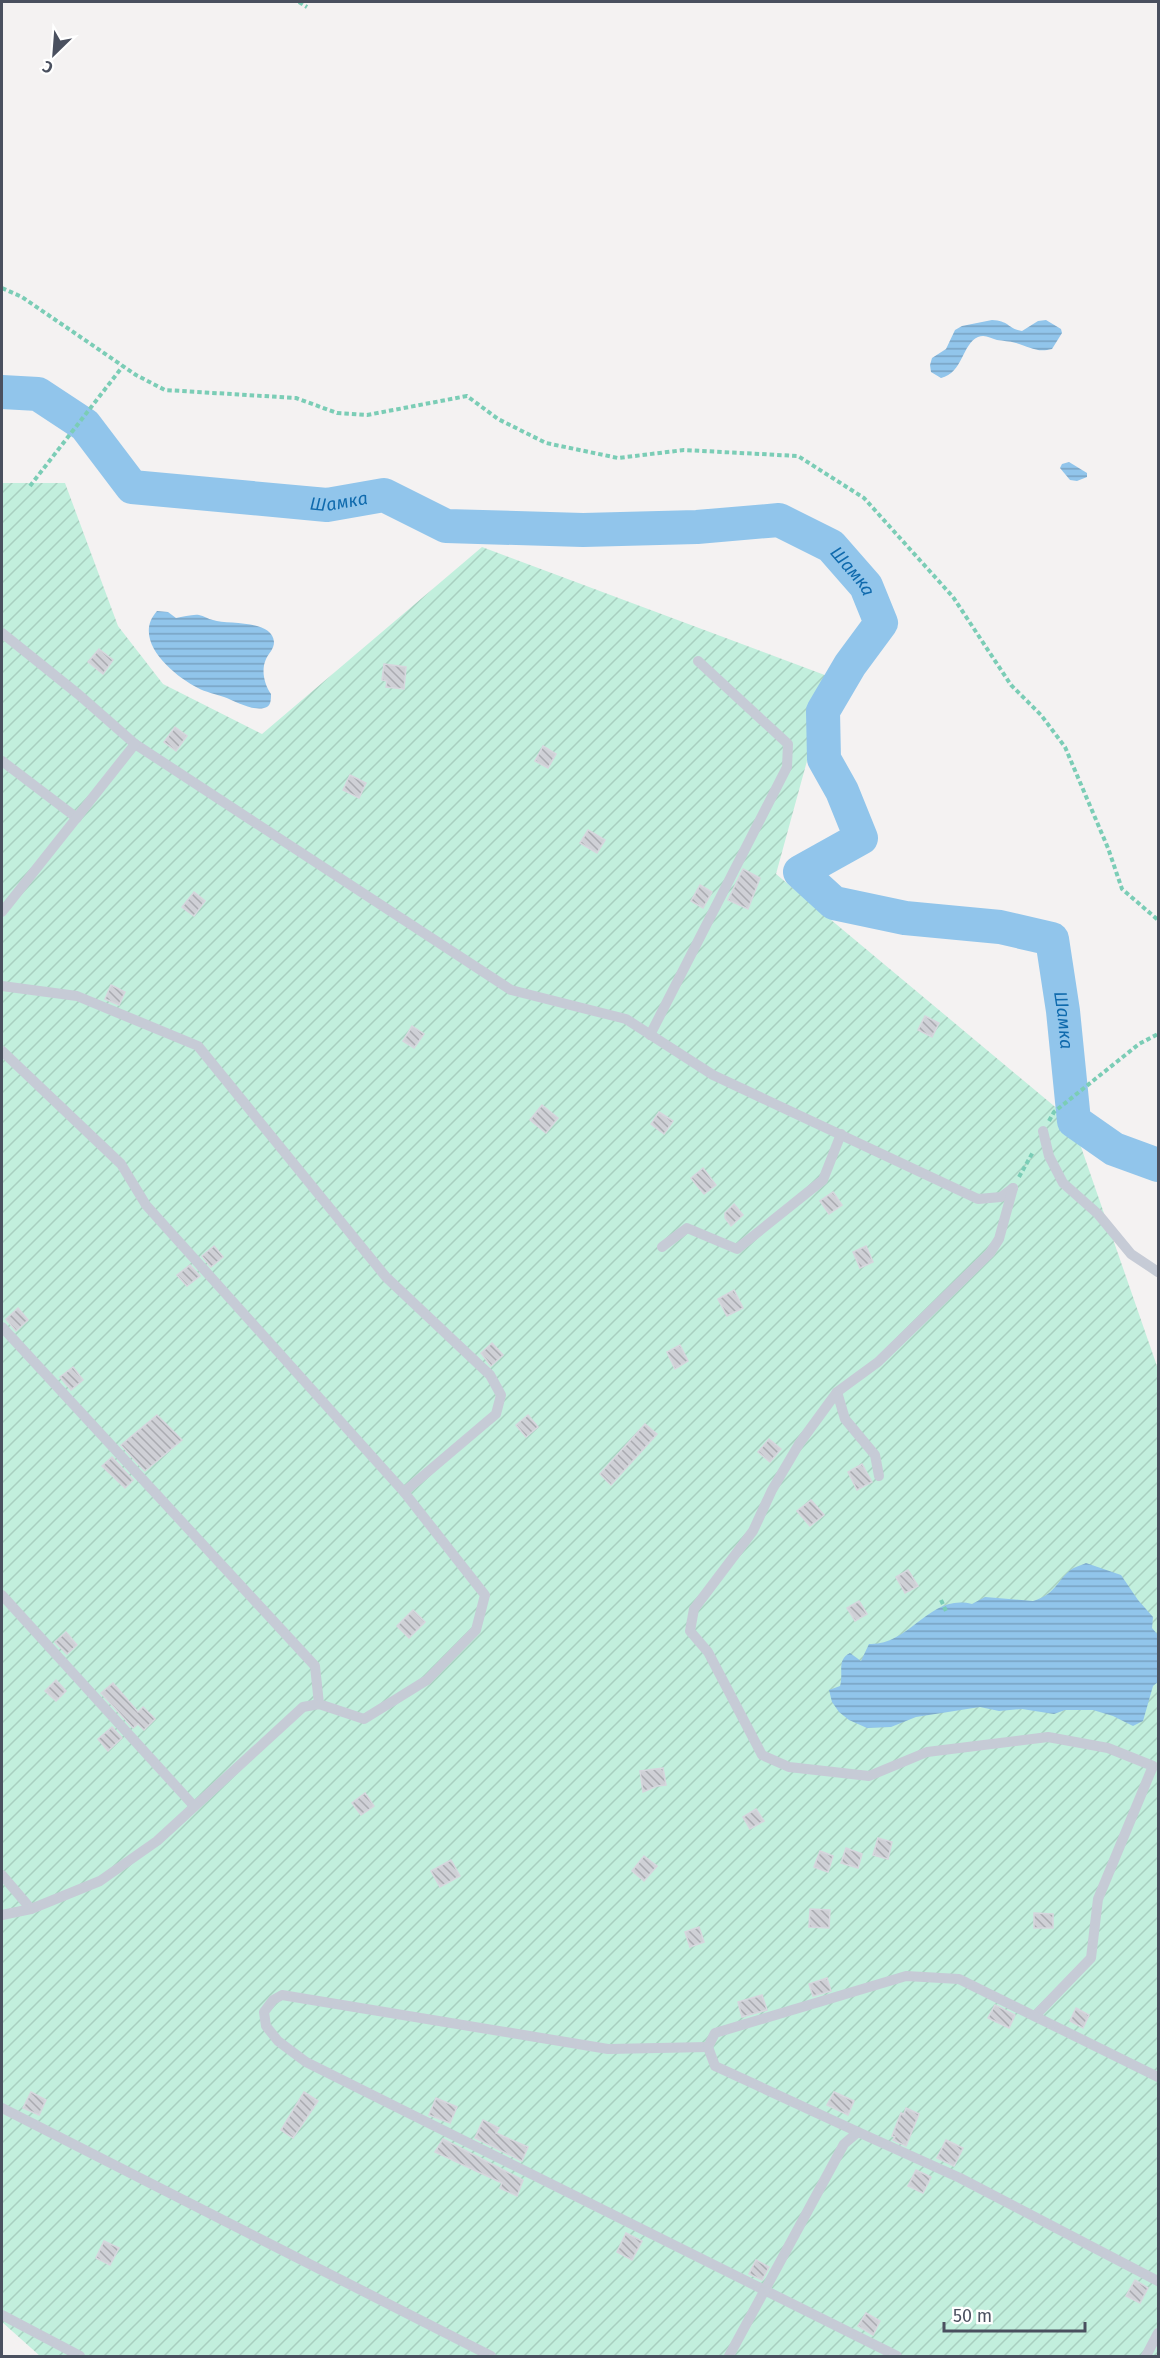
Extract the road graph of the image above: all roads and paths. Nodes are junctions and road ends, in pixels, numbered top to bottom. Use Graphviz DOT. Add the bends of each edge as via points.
graph roads {
  1 [pos="299,2"];
  2 [pos="307,7"];
  3 [pos="2,288"];
  4 [pos="123,366"];
  5 [pos="30,486"];
  6 [pos="2,633"];
  7 [pos="698,661"];
  8 [pos="135,744"];
  9 [pos="2,761"];
  10 [pos="77,818"];
  11 [pos="2,912"];
  12 [pos="1158,921"];
  13 [pos="2,986"];
  14 [pos="1158,1034"];
  15 [pos="650,1035"];
  16 [pos="2,1051"];
  17 [pos="1044,1131"];
  18 [pos="841,1134"];
  19 [pos="1013,1188"];
  20 [pos="662,1247"];
  21 [pos="1158,1272"];
  22 [pos="2,1327"];
  23 [pos="837,1392"];
  24 [pos="879,1476"];
  25 [pos="404,1492"];
  26 [pos="2,1595"];
  27 [pos="941,1600"];
  28 [pos="946,1611"];
  29 [pos="319,1704"];
  30 [pos="194,1806"];
  31 [pos="2,1875"];
  32 [pos="31,1909"];
  33 [pos="2,1915"];
  34 [pos="1035,2016"];
  35 [pos="708,2047"];
  36 [pos="1158,2077"];
  37 [pos="2,2108"];
  38 [pos="858,2133"];
  39 [pos="1158,2281"];
  40 [pos="766,2290"];
  41 [pos="2,2315"];
  42 [pos="1158,2333"];
  43 [pos="80,2356"];
  44 [pos="491,2356"];
  45 [pos="729,2356"];
  46 [pos="897,2356"];
  47 [pos="1146,2356"];
  1 -- 2 [label="path"];
  3 -- 4 [label="path"];
  4 -- 5 [label="path"];
  4 -- 12 [label="path" via="165,390 297,398 347,414 367,415 467,396 498,419 546,442 618,458 684,450 798,456 864,498 952,597 1011,685 1065,747 1122,889"];
  6 -- 8 [label="lane"];
  7 -- 15 [label="lane" via="788,744 787,767"];
  8 -- 10 [label="lane"];
  8 -- 15 [label="lane" via="511,990 626,1019"];
  9 -- 10 [label="lane"];
  10 -- 11 [label="lane"];
  13 -- 25 [label="lane" via="77,996 198,1046 386,1277 490,1375 501,1395 496,1414"];
  14 -- 17 [label="path" via="1139,1044 1054,1112"];
  15 -- 18 [label="lane" via="713,1075"];
  16 -- 25 [label="lane" via="121,1164 146,1205"];
  17 -- 19 [label="path"];
  17 -- 21 [label="lane" via="1049,1156 1063,1183 1098,1214 1131,1254"];
  18 -- 19 [label="lane" via="978,1199 1001,1197"];
  18 -- 20 [label="lane" via="823,1180 737,1249 687,1228"];
  19 -- 23 [label="lane" via="999,1239 990,1253 878,1362"];
  22 -- 29 [label="lane" via="315,1666"];
  23 -- 24 [label="lane" via="845,1419 875,1455"];
  23 -- 34 [label="lane" via="799,1444 753,1531 694,1609 690,1630 708,1652 762,1755 789,1767 868,1776 927,1752 1048,1737 1108,1748 1153,1766 1098,1899 1091,1958"];
  25 -- 29 [label="lane" via="485,1595 476,1630 427,1680 364,1719"];
  26 -- 30 [label="lane"];
  27 -- 28 [label="path"];
  29 -- 30 [label="lane" via="303,1707"];
  30 -- 32 [label="lane" via="157,1841 100,1881"];
  31 -- 32 [label="lane"];
  32 -- 33 [label="lane"];
  34 -- 35 [label="lane" via="960,1979 906,1976 715,2033"];
  34 -- 36 [label="lane"];
  35 -- 38 [label="lane" via="715,2066"];
  35 -- 40 [label="lane" via="608,2049 282,1995 264,2012 266,2026 306,2062"];
  37 -- 44 [label="lane"];
  38 -- 39 [label="lane" via="960,2178"];
  38 -- 40 [label="lane" via="844,2144"];
  40 -- 45 [label="lane"];
  40 -- 46 [label="lane"];
  41 -- 43 [label="lane"];
  42 -- 47 [label="lane"];
}
